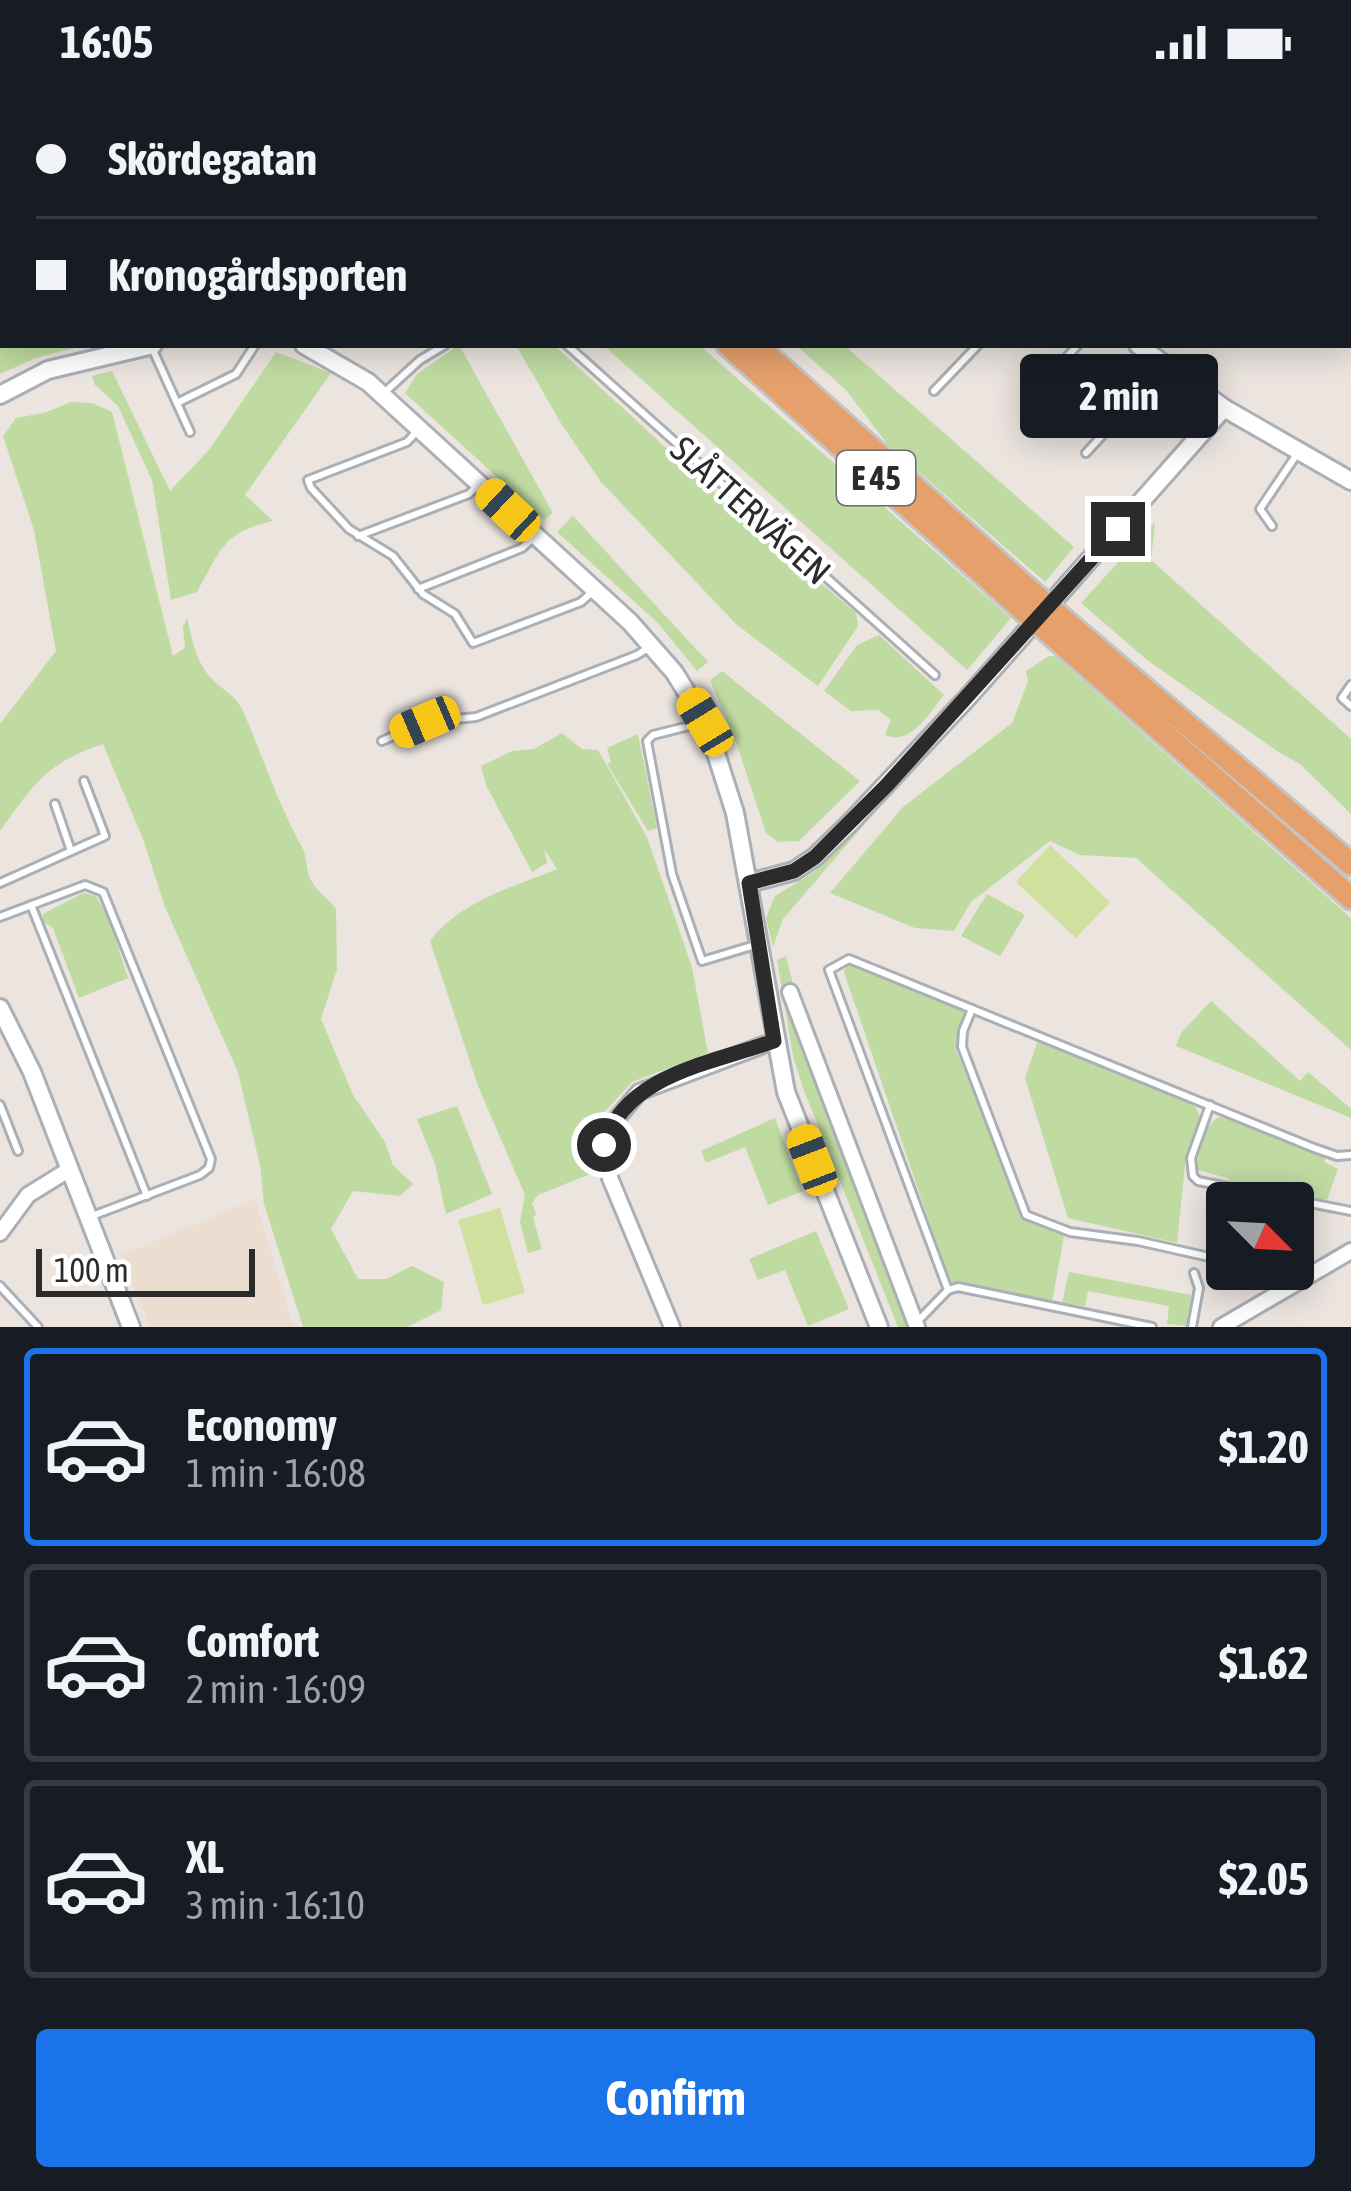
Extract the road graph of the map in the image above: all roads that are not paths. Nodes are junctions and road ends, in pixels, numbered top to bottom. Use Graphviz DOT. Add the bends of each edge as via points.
graph roads {
  1 [pos="140,348"];
  2 [pos="153,348"];
  3 [pos="253,348"];
  4 [pos="310,348"];
  5 [pos="427,348"];
  6 [pos="440,348"];
  7 [pos="570,348"];
  8 [pos="732,348"];
  9 [pos="758,348"];
  10 [pos="975,348"];
  11 [pos="1075,348"];
  12 [pos="1142,348"];
  13 [pos="421,360"];
  14 [pos="1164,367"];
  15 [pos="934,391"];
  16 [pos="0,395"];
  17 [pos="382,395"];
  18 [pos="1029,397"];
  19 [pos="177,403"];
  20 [pos="1224,408"];
  21 [pos="420,429"];
  22 [pos="190,432"];
  23 [pos="1299,451"];
  24 [pos="1086,453"];
  25 [pos="1351,482"];
  26 [pos="480,484"];
  27 [pos="1272,526"];
  28 [pos="358,536"];
  29 [pos="536,536"];
  30 [pos="418,589"];
  31 [pos="594,590"];
  32 [pos="1030,603"];
  33 [pos="1058,628"];
  34 [pos="652,644"];
  35 [pos="935,675"];
  36 [pos="1351,685"];
  37 [pos="1351,706"];
  38 [pos="705,722"];
  39 [pos="382,741"];
  40 [pos="84,781"];
  41 [pos="55,804"];
  42 [pos="71,851"];
  43 [pos="1351,864"];
  44 [pos="0,883"];
  45 [pos="749,883"];
  46 [pos="1351,898"];
  47 [pos="31,905"];
  48 [pos="0,917"];
  49 [pos="758,944"];
  50 [pos="790,992"];
  51 [pos="0,1008"];
  52 [pos="972,1009"];
  53 [pos="774,1041"];
  54 [pos="0,1105"];
  55 [pos="1210,1105"];
  56 [pos="18,1151"];
  57 [pos="1351,1155"];
  58 [pos="70,1169"];
  59 [pos="147,1196"];
  60 [pos="1351,1210"];
  61 [pos="88,1218"];
  62 [pos="0,1233"];
  63 [pos="1351,1251"];
  64 [pos="1206,1256"];
  65 [pos="1314,1273"];
  66 [pos="1193,1274"];
  67 [pos="0,1286"];
  68 [pos="948,1290"];
  69 [pos="1284,1290"];
  70 [pos="916,1325"];
  71 [pos="38,1327"];
  72 [pos="131,1327"];
  73 [pos="672,1327"];
  74 [pos="880,1327"];
  75 [pos="1152,1327"];
  76 [pos="1192,1327"];
  77 [pos="1221,1327"];
  1 -- 16 [label="street" via="49,370"];
  2 -- 19 [label="lane"];
  3 -- 19 [label="lane" via="236,374"];
  4 -- 17 [label="street"];
  5 -- 13 [label="lane"];
  6 -- 13 [label="lane"];
  7 -- 35 [label="lane, SLÅTTERVÄGEN"];
  8 -- 32 [label="highway, E 45"];
  9 -- 32 [label="highway, E 45"];
  10 -- 15 [label="lane"];
  11 -- 18 [label="lane"];
  12 -- 14 [label="street"];
  13 -- 17 [label="lane"];
  14 -- 20 [label="street"];
  14 -- 24 [label="lane"];
  17 -- 21 [label="street"];
  19 -- 22 [label="lane"];
  20 -- 23 [label="street"];
  20 -- 45 [label="street" via="815,857"];
  21 -- 26 [label="street"];
  21 -- 28 [label="lane" via="407,442 308,480"];
  23 -- 25 [label="street"];
  23 -- 27 [label="lane" via="1260,508"];
  26 -- 28 [label="lane"];
  26 -- 29 [label="street"];
  28 -- 30 [label="lane" via="394,556"];
  29 -- 30 [label="lane"];
  29 -- 31 [label="street"];
  30 -- 31 [label="lane" via="455,614 473,643"];
  31 -- 34 [label="street"];
  32 -- 33 [label="highway, E 45, bridge"];
  33 -- 43 [label="highway, E 45"];
  33 -- 46 [label="highway, E 45"];
  34 -- 38 [label="street"];
  34 -- 39 [label="lane" via="476,717 425,722"];
  36 -- 37 [label="lane" via="1342,698"];
  38 -- 45 [label="street"];
  38 -- 49 [label="lane" via="647,741 672,874 702,961"];
  40 -- 42 [label="lane" via="105,836"];
  41 -- 42 [label="lane"];
  42 -- 44 [label="lane"];
  45 -- 49 [label="street"];
  47 -- 48 [label="lane"];
  47 -- 59 [label="lane"];
  47 -- 59 [label="lane" via="85,885 103,892 211,1159 200,1174"];
  49 -- 53 [label="street"];
  50 -- 70 [label="street"];
  51 -- 58 [label="street"];
  52 -- 55 [label="lane"];
  52 -- 64 [label="lane" via="962,1047 1026,1215 1082,1235"];
  52 -- 68 [label="lane" via="849,959 829,970"];
  53 -- 73 [label="street" via="639,1092 609,1128 610,1178"];
  53 -- 74 [label="street"];
  54 -- 56 [label="lane"];
  55 -- 57 [label="lane"];
  55 -- 60 [label="lane" via="1191,1159 1198,1181"];
  58 -- 61 [label="street"];
  58 -- 62 [label="street" via="28,1195"];
  59 -- 61 [label="lane"];
  61 -- 72 [label="street"];
  63 -- 65 [label="street"];
  66 -- 76 [label="lane" via="1199,1288"];
  67 -- 71 [label="lane"];
  68 -- 70 [label="lane"];
  68 -- 75 [label="lane"];
  69 -- 77 [label="street"];
}
